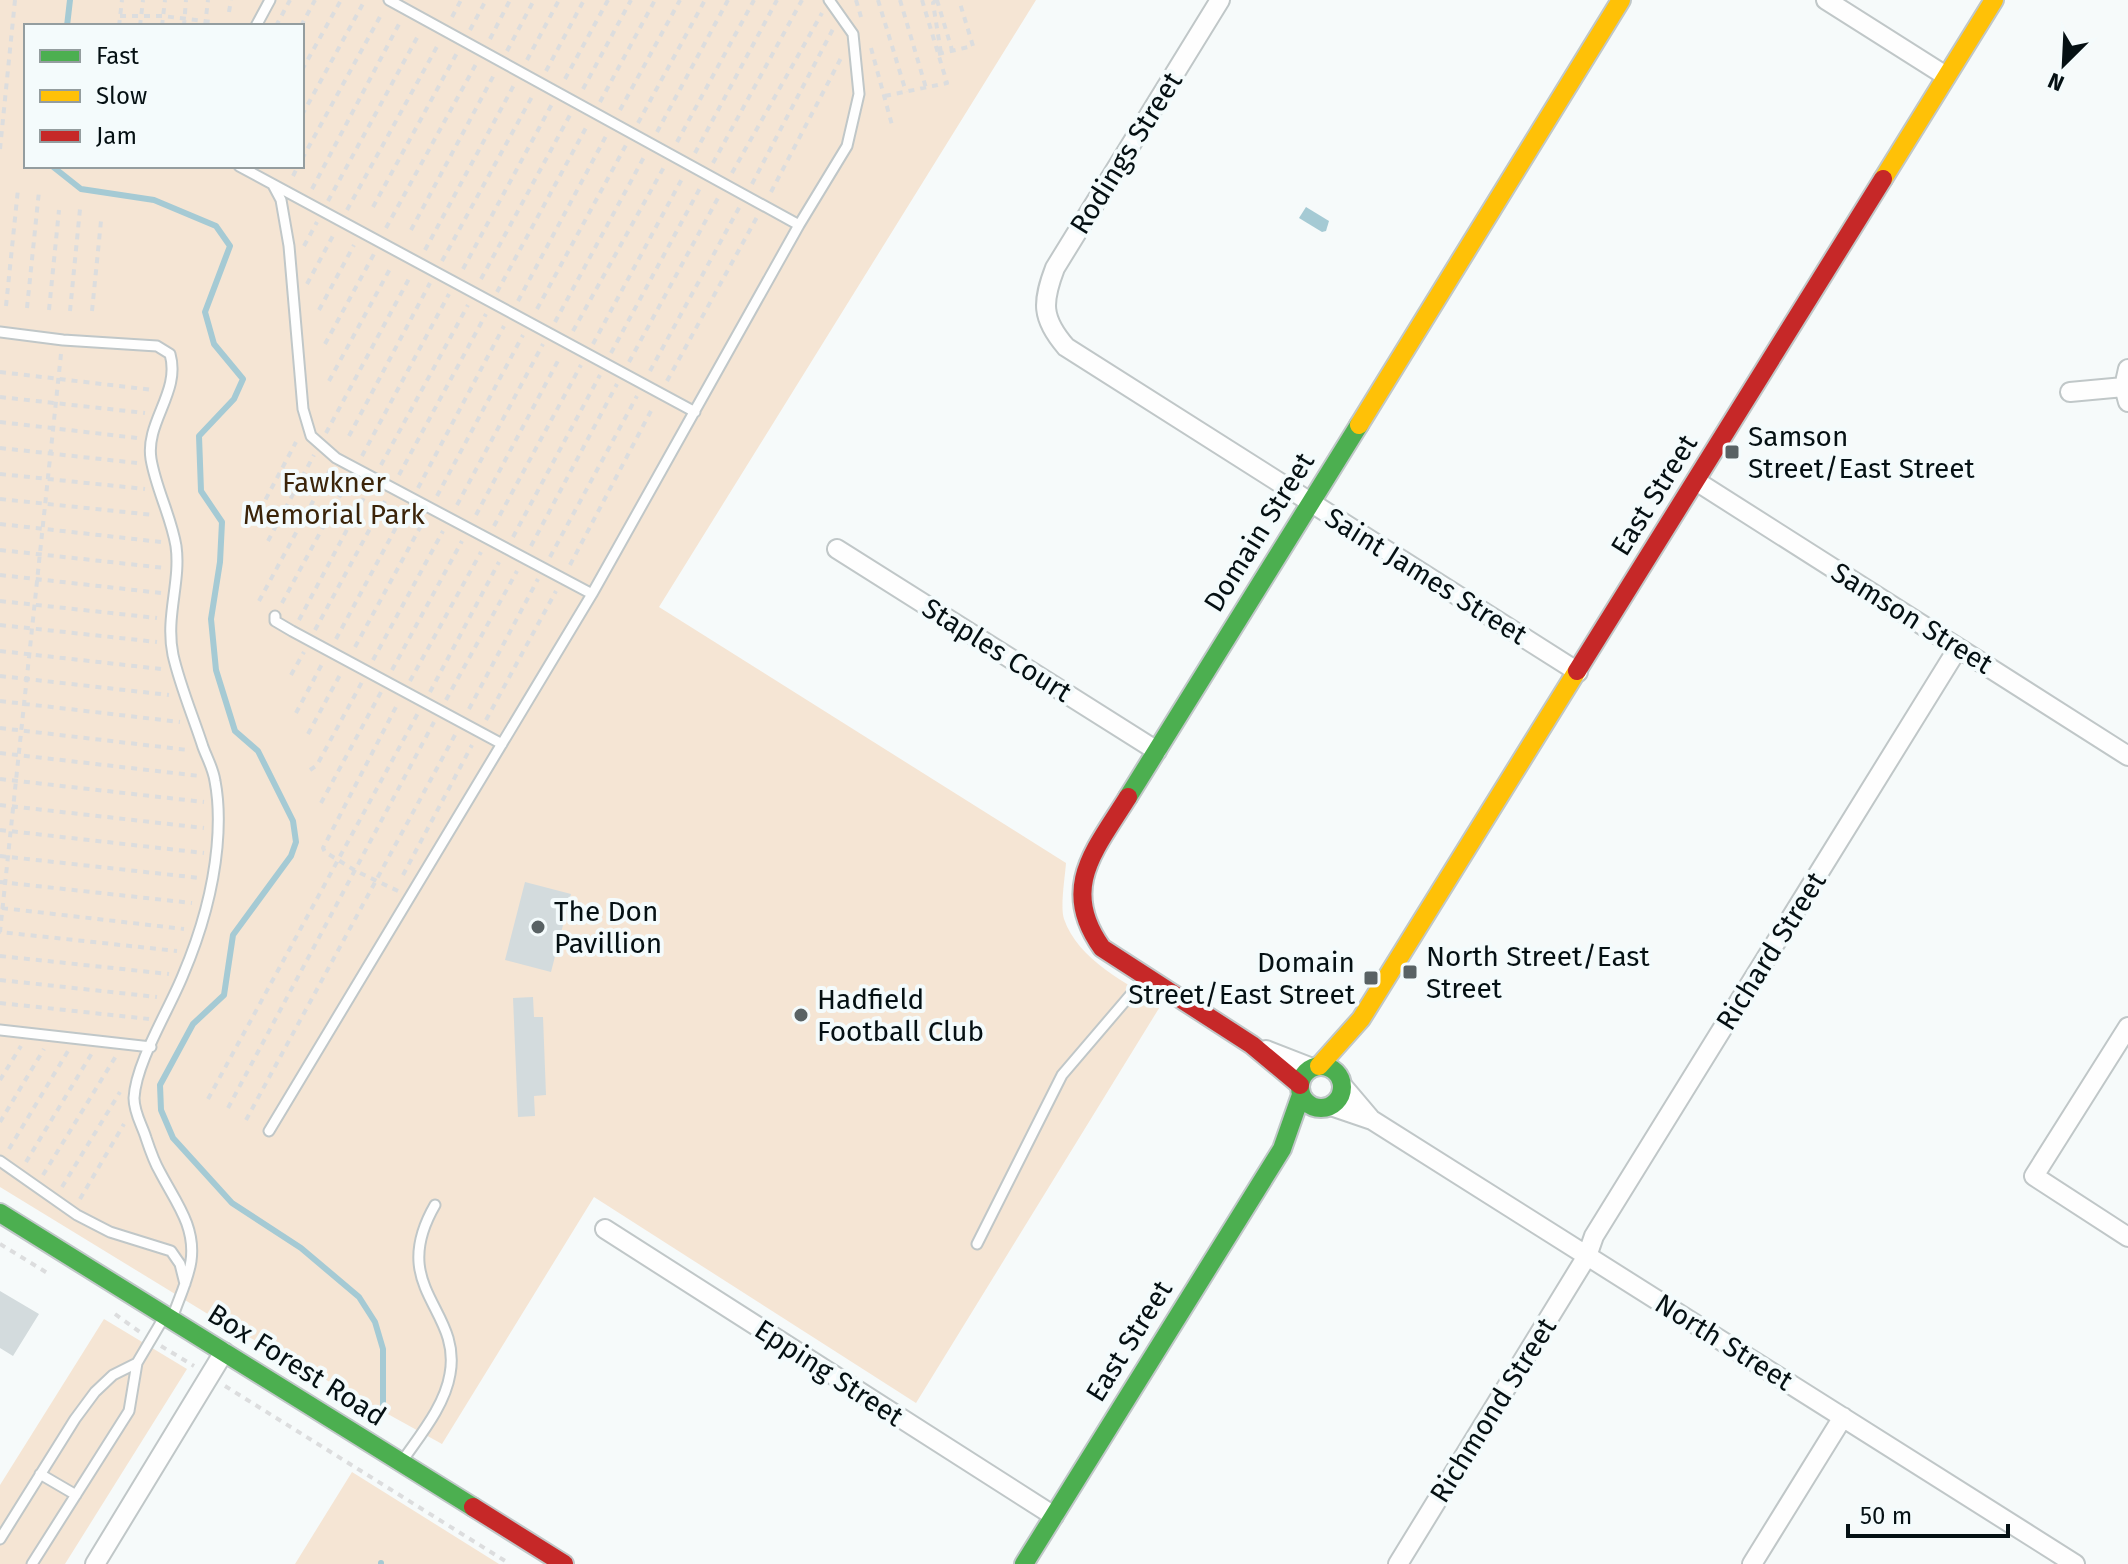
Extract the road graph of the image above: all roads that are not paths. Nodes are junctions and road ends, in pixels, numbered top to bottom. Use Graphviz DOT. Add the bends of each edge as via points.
graph roads {
  1 [pos="270,0"];
  2 [pos="389,0"];
  3 [pos="829,0"];
  4 [pos="1220,0"];
  5 [pos="1621,0"];
  6 [pos="1826,0"];
  7 [pos="1994,0"];
  8 [pos="257,24"];
  9 [pos="1946,76"];
  10 [pos="243,168"];
  11 [pos="273,185"];
  12 [pos="799,225"];
  13 [pos="1045,312"];
  14 [pos="0,332"];
  15 [pos="2127,386"];
  16 [pos="2070,392"];
  17 [pos="695,412"];
  18 [pos="1696,481"];
  19 [pos="1310,503"];
  20 [pos="837,549"];
  21 [pos="592,594"];
  22 [pos="275,616"];
  23 [pos="1958,648"];
  24 [pos="1578,672"];
  25 [pos="502,744"];
  26 [pos="1157,751"];
  27 [pos="2128,756"];
  28 [pos="1146,977"];
  29 [pos="1361,1019"];
  30 [pos="2128,1027"];
  31 [pos="0,1030"];
  32 [pos="1252,1045"];
  33 [pos="151,1047"];
  34 [pos="1316,1067"];
  35 [pos="1341,1081"];
  36 [pos="1300,1090"];
  37 [pos="1326,1107"];
  38 [pos="1372,1120"];
  39 [pos="269,1131"];
  40 [pos="1282,1149"];
  41 [pos="0,1162"];
  42 [pos="435,1205"];
  43 [pos="0,1213"];
  44 [pos="605,1229"];
  45 [pos="2128,1237"];
  46 [pos="977,1244"];
  47 [pos="1587,1256"];
  48 [pos="185,1284"];
  49 [pos="168,1317"];
  50 [pos="224,1352"];
  51 [pos="137,1363"];
  52 [pos="1843,1417"];
  53 [pos="401,1463"];
  54 [pos="40,1474"];
  55 [pos="76,1495"];
  56 [pos="1054,1516"];
  57 [pos="0,1539"];
  58 [pos="32,1564"];
  59 [pos="95,1564"];
  60 [pos="564,1564"];
  61 [pos="1024,1564"];
  62 [pos="1398,1564"];
  63 [pos="1752,1564"];
  64 [pos="2075,1564"];
  1 -- 8 [label="lane"];
  2 -- 12 [label="lane"];
  3 -- 12 [label="lane" via="853,34 859,94 847,146"];
  4 -- 13 [label="street, Rodings Street" via="1055,268"];
  5 -- 19 [label="street, Domain Street"];
  6 -- 9 [label="street"];
  7 -- 9 [label="street, East Street"];
  9 -- 18 [label="street, East Street"];
  10 -- 11 [label="lane"];
  11 -- 17 [label="lane"];
  11 -- 21 [label="lane" via="283,209 303,409 311,436 336,458"];
  12 -- 17 [label="lane"];
  13 -- 19 [label="street, Saint James Street" via="1066,347"];
  14 -- 33 [label="lane" via="157,346 170,354 173,365 151,456 175,544 172,644 219,803 206,905 192,953"];
  15 -- 16 [label="street"];
  17 -- 21 [label="lane"];
  18 -- 23 [label="street, Samson Street"];
  18 -- 24 [label="street, East Street"];
  19 -- 24 [label="street, Saint James Street"];
  19 -- 26 [label="street, Domain Street"];
  20 -- 26 [label="street, Staples Court"];
  21 -- 25 [label="lane"];
  22 -- 25 [label="lane" via="292,631"];
  23 -- 27 [label="street, Samson Street"];
  23 -- 47 [label="street, Richard Street" via="1594,1236"];
  24 -- 29 [label="street, East Street"];
  25 -- 39 [label="lane"];
  26 -- 28 [label="street, Domain Street" via="1085,869 1080,895 1085,923 1102,948"];
  28 -- 32 [label="street, Domain Street"];
  28 -- 46 [label="lane" via="1062,1075"];
  29 -- 34 [label="street, East Street"];
  29 -- 35 [label="street, East Street"];
  30 -- 45 [label="street" via="2034,1176"];
  31 -- 33 [label="lane"];
  32 -- 34 [label="street, Domain Street"];
  32 -- 36 [label="street, Domain Street"];
  33 -- 48 [label="lane" via="137,1079 135,1106 160,1174 188,1227 192,1254"];
  34 -- 35 [label="street" via="1331,1068"];
  34 -- 36 [label="street" via="1303,1075"];
  35 -- 37 [label="street" via="1340,1097"];
  35 -- 38 [label="street, North Street"];
  36 -- 37 [label="street" via="1309,1105"];
  36 -- 40 [label="street, East Street"];
  37 -- 38 [label="street, North Street"];
  37 -- 40 [label="street, East Street"];
  38 -- 47 [label="street, North Street"];
  40 -- 56 [label="street, East Street"];
  41 -- 48 [label="lane" via="110,1232 171,1251"];
  42 -- 53 [label="lane" via="421,1234 420,1275 449,1338 451,1373 431,1418"];
  43 -- 49 [label="street, Box Forest Road"];
  44 -- 56 [label="street, Epping Street"];
  47 -- 52 [label="street, North Street"];
  47 -- 62 [label="street, Richmond Street"];
  48 -- 49 [label="lane"];
  49 -- 50 [label="street, Box Forest Road"];
  49 -- 51 [label="lane"];
  50 -- 53 [label="street, Box Forest Road"];
  50 -- 59 [label="street"];
  51 -- 54 [label="lane" via="95,1392"];
  51 -- 55 [label="lane" via="129,1411"];
  52 -- 63 [label="street"];
  52 -- 64 [label="street, North Street"];
  53 -- 60 [label="street, Box Forest Road"];
  54 -- 55 [label="lane"];
  54 -- 57 [label="lane"];
  55 -- 58 [label="lane"];
  56 -- 61 [label="street, East Street"];
}
